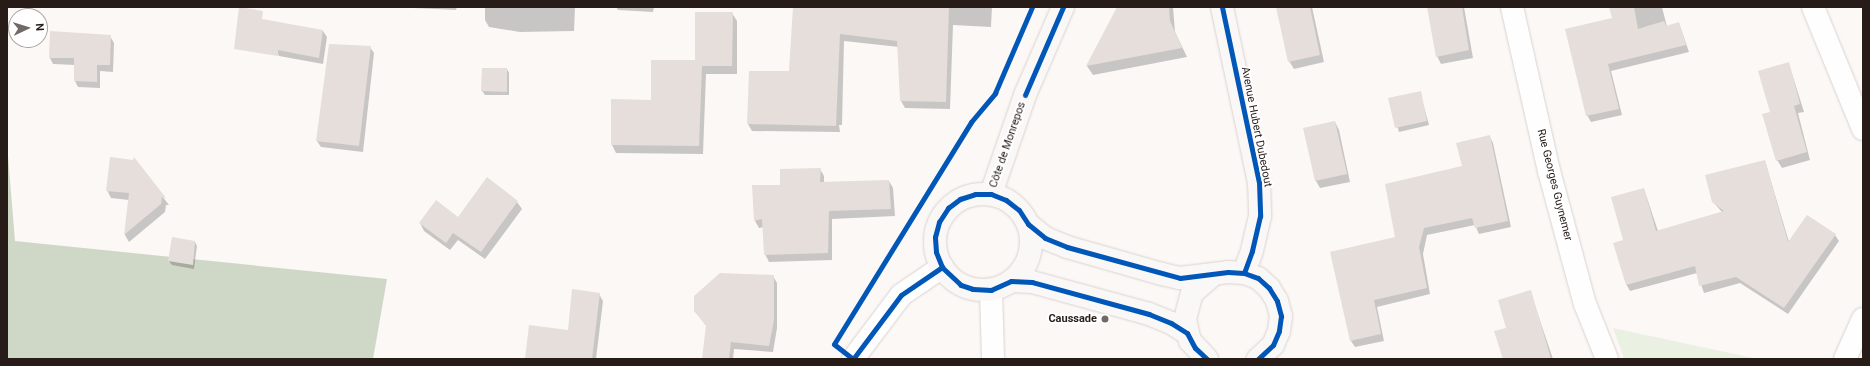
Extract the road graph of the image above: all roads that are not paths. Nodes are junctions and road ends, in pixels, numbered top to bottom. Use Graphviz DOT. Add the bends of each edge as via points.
graph roads {
  1 [pos="1063,7"];
  2 [pos="1222,7"];
  3 [pos="1512,7"];
  4 [pos="1813,7"];
  5 [pos="1863,129"];
  6 [pos="991,194"];
  7 [pos="1028,224"];
  8 [pos="942,267"];
  9 [pos="1244,273"];
  10 [pos="1213,276"];
  11 [pos="1011,281"];
  12 [pos="990,290"];
  13 [pos="1863,319"];
  14 [pos="1196,350"];
  15 [pos="1262,358"];
  16 [pos="853,359"];
  17 [pos="993,359"];
  18 [pos="1606,359"];
  19 [pos="1846,359"];
  1 -- 6 [label="street, Côte de Monrepos" via="1025,95"];
  2 -- 9 [label="street, Avenue Hubert Dubedout" via="1259,182 1260,216"];
  3 -- 18 [label="street, Rue Georges Guynemer" via="1551,179 1585,304"];
  4 -- 5 [label="street"];
  6 -- 7 [label="street" via="1006,200 1019,210"];
  6 -- 8 [label="street" via="975,194 960,199 948,208 939,222 935,236 936,252"];
  7 -- 10 [label="street" via="1045,238 1162,274 1180,278"];
  7 -- 11 [label="street" via="1031,240 1029,256 1022,270"];
  8 -- 12 [label="street" via="961,285"];
  8 -- 16 [label="street" via="901,295"];
  9 -- 10 [label="street" via="1228,272"];
  9 -- 15 [label="street" via="1258,278 1269,288 1277,302 1280,316 1276,338"];
  10 -- 14 [label="street" via="1192,293 1185,320"];
  11 -- 12 [label="street"];
  11 -- 14 [label="street" via="1032,282 1171,322"];
  12 -- 17 [label="street"];
  13 -- 19 [label="street"];
}
